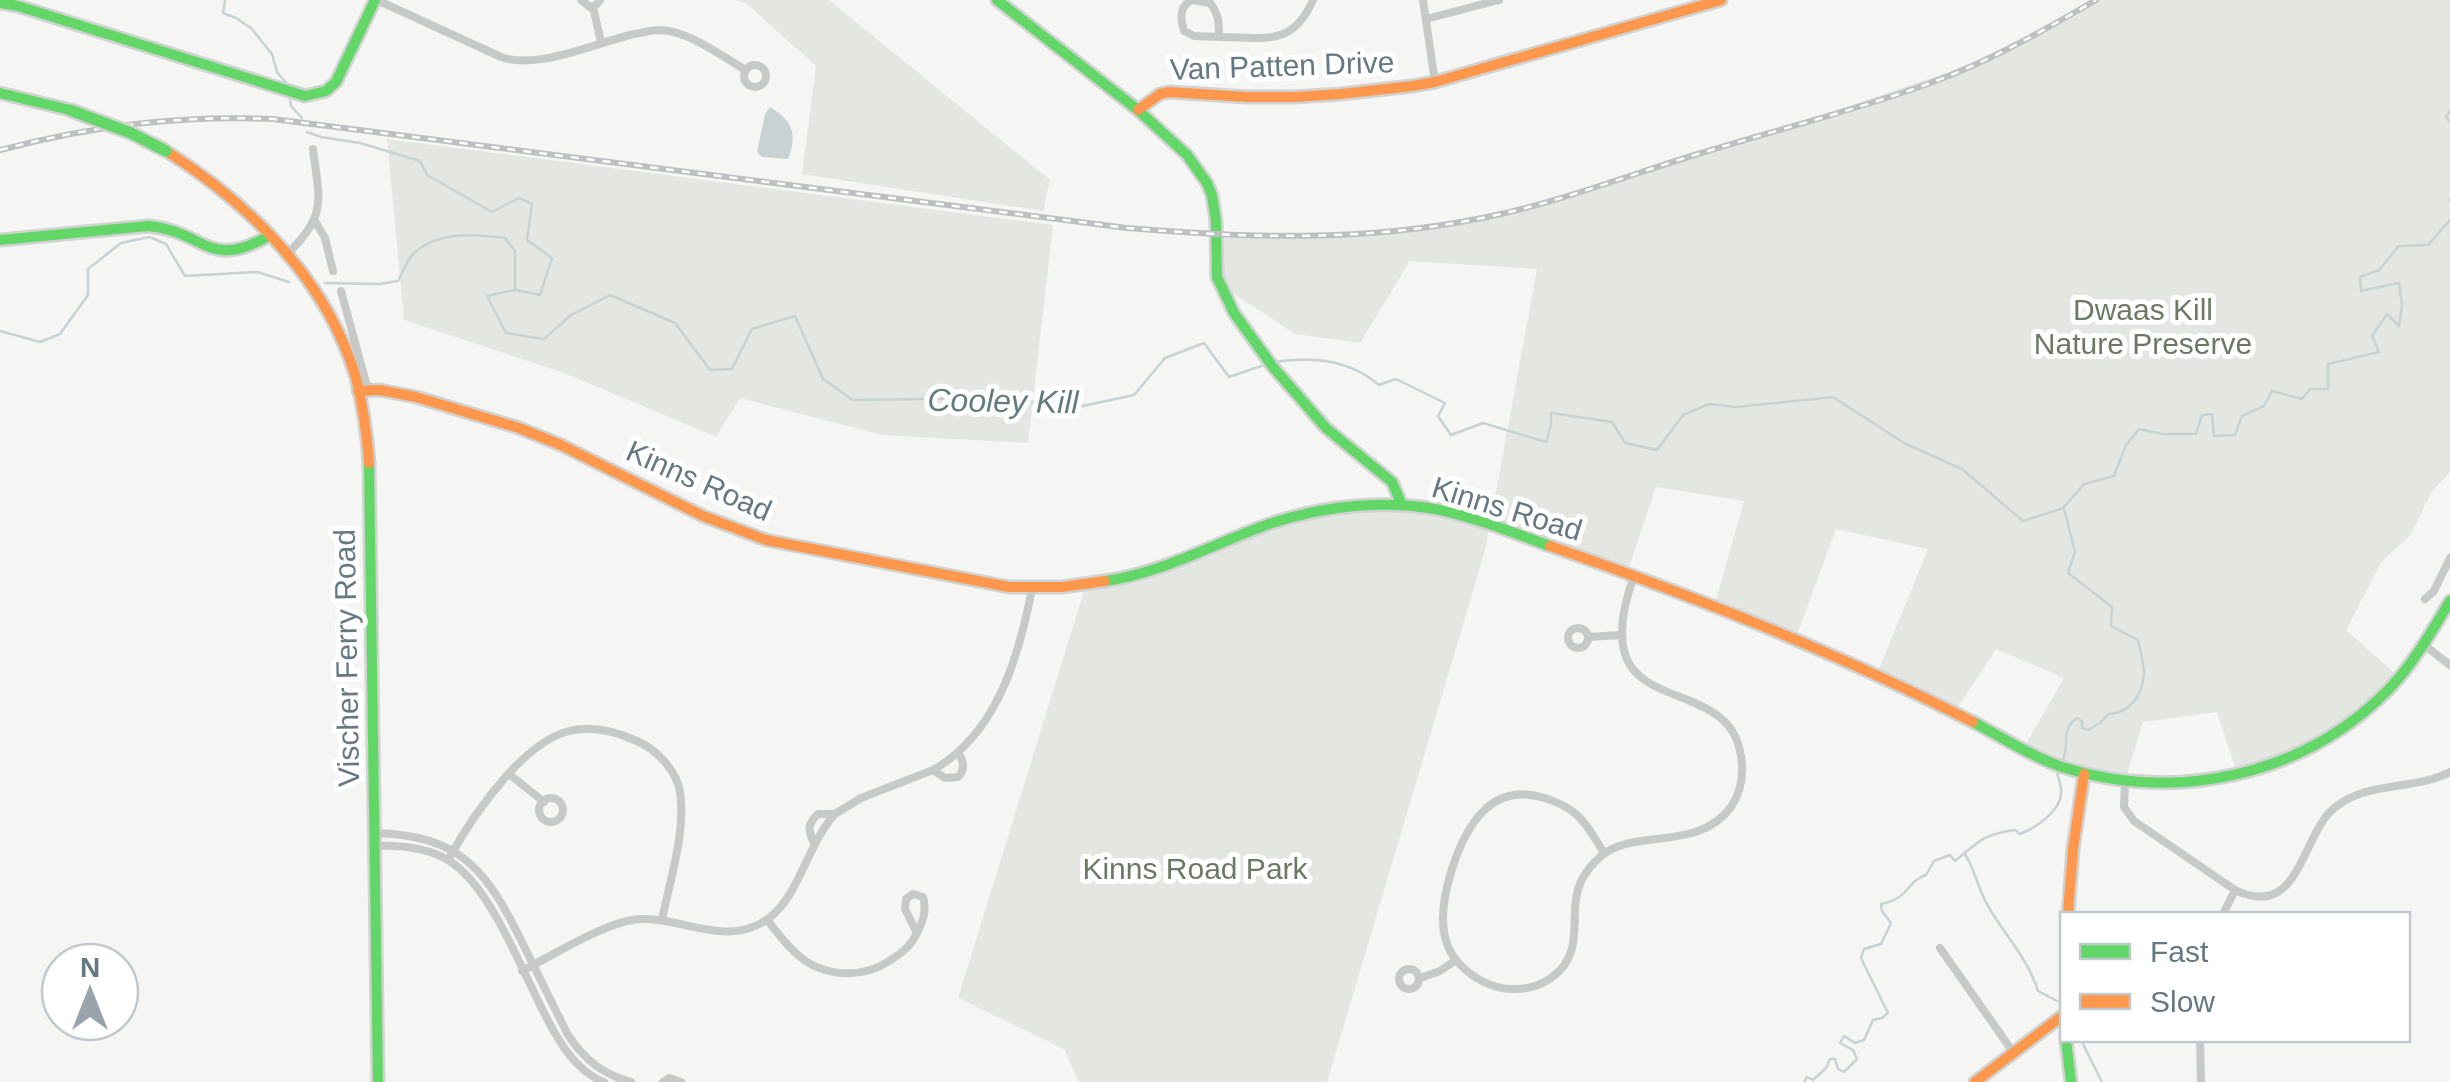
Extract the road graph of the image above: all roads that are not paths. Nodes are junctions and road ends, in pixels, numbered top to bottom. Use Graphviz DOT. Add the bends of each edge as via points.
graph roads {
  1 [pos="376,0"];
  2 [pos="581,0"];
  3 [pos="997,0"];
  4 [pos="1313,0"];
  5 [pos="1423,0"];
  6 [pos="1499,0"];
  7 [pos="1721,0"];
  8 [pos="597,3"];
  9 [pos="0,4"];
  10 [pos="1426,19"];
  11 [pos="1219,37"];
  12 [pos="601,42"];
  13 [pos="746,70"];
  14 [pos="1434,82"];
  15 [pos="0,93"];
  16 [pos="1138,110"];
  17 [pos="313,148"];
  18 [pos="315,221"];
  19 [pos="270,235"];
  20 [pos="0,240"];
  21 [pos="288,254"];
  22 [pos="333,271"];
  23 [pos="341,291"];
  24 [pos="363,390"];
  25 [pos="1402,505"];
  26 [pos="2450,558"];
  27 [pos="1634,576"];
  28 [pos="1032,589"];
  29 [pos="2424,599"];
  30 [pos="2450,601"];
  31 [pos="1621,635"];
  32 [pos="1588,637"];
  33 [pos="2424,645"];
  34 [pos="2450,665"];
  35 [pos="959,754"];
  36 [pos="934,770"];
  37 [pos="2450,772"];
  38 [pos="510,774"];
  39 [pos="2084,774"];
  40 [pos="2124,782"];
  41 [pos="544,802"];
  42 [pos="835,814"];
  43 [pos="374,839"];
  44 [pos="814,843"];
  45 [pos="1604,854"];
  46 [pos="450,856"];
  47 [pos="2235,890"];
  48 [pos="2068,912"];
  49 [pos="2224,912"];
  50 [pos="662,920"];
  51 [pos="767,920"];
  52 [pos="917,933"];
  53 [pos="1940,948"];
  54 [pos="1456,960"];
  55 [pos="533,965"];
  56 [pos="522,971"];
  57 [pos="1420,978"];
  58 [pos="2060,1017"];
  59 [pos="2066,1042"];
  60 [pos="2200,1042"];
  61 [pos="2013,1052"];
  62 [pos="378,1082"];
  63 [pos="604,1082"];
  64 [pos="632,1082"];
  65 [pos="663,1082"];
  66 [pos="682,1082"];
  67 [pos="1975,1082"];
  68 [pos="2071,1082"];
  69 [pos="2201,1082"];
  1 -- 9 [label="street" via="336,82 305,96"];
  1 -- 12 [label="street" via="516,62"];
  2 -- 8 [label="street"];
  3 -- 16 [label="street"];
  4 -- 11 [label="street" via="1289,33"];
  5 -- 10 [label="street"];
  6 -- 10 [label="street"];
  7 -- 14 [label="street, Van Patten Drive"];
  8 -- 12 [label="street"];
  10 -- 14 [label="street"];
  11 -- 11 [label="street" via="1184,31 1186,3 1210,3"];
  12 -- 13 [label="street" via="664,30"];
  14 -- 16 [label="street, Van Patten Drive" via="1315,95 1169,92"];
  15 -- 19 [label="street, Vischer Ferry Road, bridge" via="70,110 166,151 228,194"];
  16 -- 25 [label="street" via="1187,155 1206,183 1215,209 1216,277 1234,314 1326,428 1392,482"];
  17 -- 18 [label="street"];
  18 -- 21 [label="street"];
  18 -- 22 [label="street"];
  19 -- 20 [label="street" via="230,252 146,226"];
  19 -- 21 [label="street, Vischer Ferry Road"];
  21 -- 24 [label="street, Vischer Ferry Road" via="325,309"];
  23 -- 24 [label="street"];
  24 -- 28 [label="street, Kinns Road" via="416,397 531,432 766,540"];
  24 -- 43 [label="street, Vischer Ferry Road"];
  25 -- 27 [label="street, Kinns Road" via="1467,517"];
  25 -- 28 [label="street, Kinns Road" via="1302,514 1136,574"];
  26 -- 29 [label="street"];
  27 -- 31 [label="street"];
  27 -- 39 [label="street, Kinns Road" via="1877,674"];
  28 -- 35 [label="street" via="1008,675"];
  30 -- 33 [label="street, Kinns Road"];
  31 -- 32 [label="street"];
  31 -- 45 [label="street" via="1625,656 1642,679 1704,707 1732,731 1742,771 1733,804 1707,828"];
  33 -- 34 [label="street"];
  33 -- 40 [label="street, Kinns Road" via="2357,718 2281,762 2212,781"];
  35 -- 36 [label="street"];
  35 -- 36 [label="street" via="958,778"];
  36 -- 42 [label="street"];
  37 -- 47 [label="street" via="2344,801 2328,814 2281,890 2264,898"];
  38 -- 41 [label="street"];
  38 -- 46 [label="street" via="481,805"];
  38 -- 50 [label="street" via="543,741 577,729 617,732 662,760 680,795"];
  39 -- 40 [label="street, Kinns Road"];
  39 -- 48 [label="street"];
  40 -- 47 [label="street" via="2123,800 2134,821"];
  42 -- 44 [label="street"];
  42 -- 44 [label="street" via="811,820"];
  43 -- 46 [label="street"];
  43 -- 62 [label="street, Vischer Ferry Road"];
  44 -- 51 [label="street"];
  45 -- 54 [label="street" via="1580,883 1571,955 1561,971 1542,984 1506,989 1473,976"];
  45 -- 54 [label="street" via="1563,804 1522,794 1498,800 1468,827 1448,886 1442,915"];
  46 -- 55 [label="street" via="485,878"];
  46 -- 56 [label="street" via="478,887"];
  47 -- 49 [label="street"];
  50 -- 51 [label="street" via="732,932"];
  50 -- 55 [label="street" via="627,921"];
  51 -- 52 [label="street" via="802,959 832,972 881,966"];
  53 -- 61 [label="street"];
  54 -- 57 [label="street"];
  55 -- 56 [label="street"];
  55 -- 64 [label="street" via="580,1052 595,1068"];
  56 -- 63 [label="street" via="560,1042"];
  58 -- 61 [label="street"];
  59 -- 68 [label="street"];
  60 -- 69 [label="street"];
  61 -- 67 [label="street"];
  65 -- 66 [label="street"];
}
